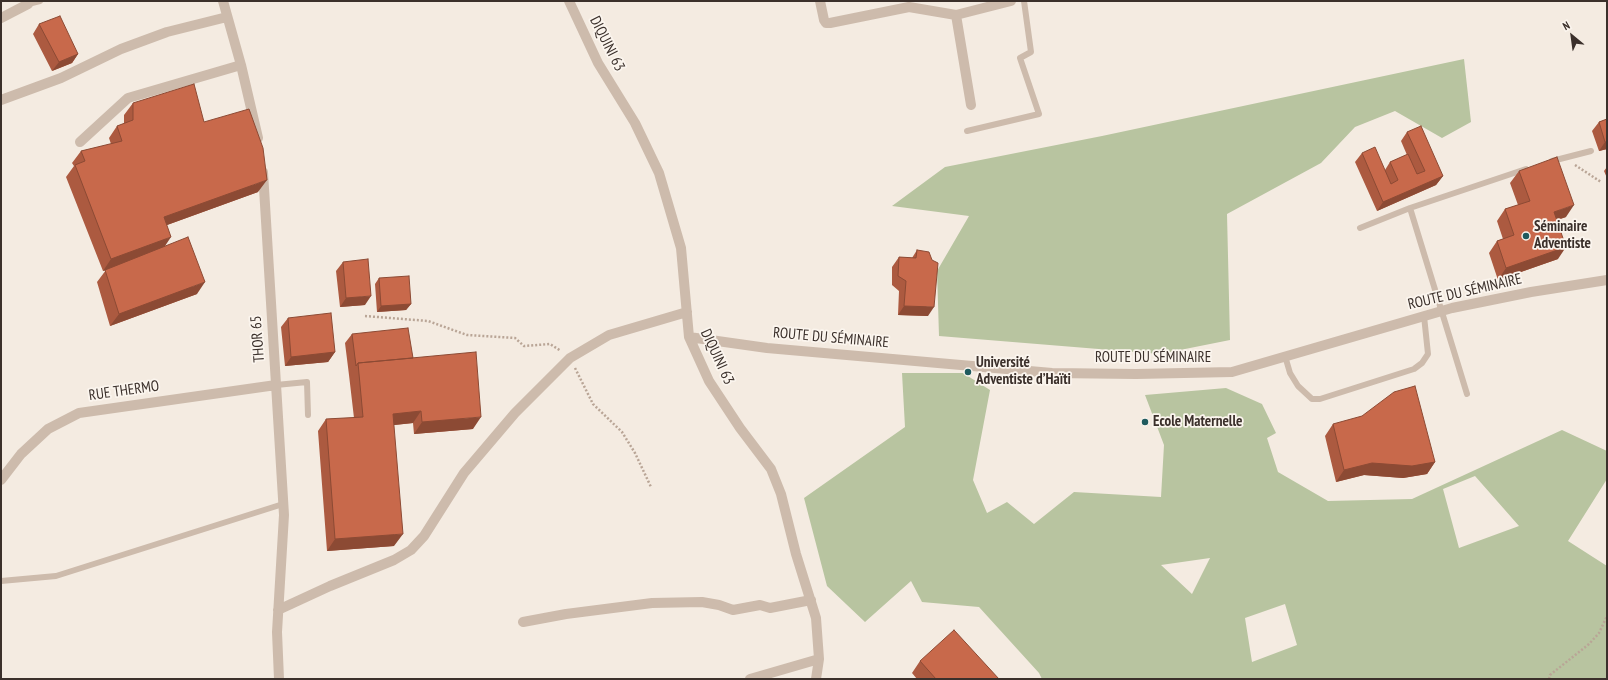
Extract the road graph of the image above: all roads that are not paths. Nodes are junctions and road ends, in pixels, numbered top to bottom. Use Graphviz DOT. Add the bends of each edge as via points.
graph roads {
  1 [pos="40,1"];
  2 [pos="223,1"];
  3 [pos="569,1"];
  4 [pos="820,1"];
  5 [pos="1011,1"];
  6 [pos="1024,1"];
  7 [pos="28,2"];
  8 [pos="908,4"];
  9 [pos="956,15"];
  10 [pos="227,17"];
  11 [pos="1,18"];
  12 [pos="241,65"];
  13 [pos="1,100"];
  14 [pos="971,105"];
  15 [pos="967,131"];
  16 [pos="80,142"];
  17 [pos="260,149"];
  18 [pos="1591,151"];
  19 [pos="1548,162"];
  20 [pos="262,163"];
  21 [pos="1534,167"];
  22 [pos="1410,208"];
  23 [pos="1360,228"];
  24 [pos="1607,280"];
  25 [pos="1441,311"];
  26 [pos="687,312"];
  27 [pos="1424,316"];
  28 [pos="689,337"];
  29 [pos="1285,356"];
  30 [pos="276,385"];
  31 [pos="1467,394"];
  32 [pos="308,415"];
  33 [pos="1,480"];
  34 [pos="283,504"];
  35 [pos="1,581"];
  36 [pos="811,600"];
  37 [pos="278,610"];
  38 [pos="523,622"];
  39 [pos="819,659"];
  40 [pos="279,679"];
  41 [pos="750,679"];
  42 [pos="816,679"];
  1 -- 7 [label="lane"];
  2 -- 10 [label="street"];
  3 -- 26 [label="street, DIQUINI 63" via="598,63 635,123 660,173 681,248"];
  4 -- 8 [label="street" via="826,23"];
  5 -- 9 [label="street"];
  6 -- 15 [label="lane" via="1031,52 1020,58 1039,114"];
  7 -- 11 [label="street"];
  8 -- 9 [label="street"];
  9 -- 14 [label="street"];
  10 -- 12 [label="street"];
  10 -- 13 [label="street" via="167,32 121,49 61,78"];
  12 -- 16 [label="street" via="128,98"];
  12 -- 17 [label="street"];
  18 -- 19 [label="lane"];
  20 -- 30 [label="street, THOR 65"];
  21 -- 22 [label="lane"];
  22 -- 23 [label="lane"];
  22 -- 25 [label="lane"];
  24 -- 25 [label="street, ROUTE DU SÉMINAIRE" via="1531,292"];
  25 -- 27 [label="street, ROUTE DU SÉMINAIRE"];
  25 -- 31 [label="lane"];
  26 -- 28 [label="street, DIQUINI 63"];
  26 -- 37 [label="street" via="609,335 570,358 515,413 464,473 424,536 411,550 394,560"];
  27 -- 29 [label="street, ROUTE DU SÉMINAIRE"];
  27 -- 29 [label="lane" via="1428,354 1422,363 1414,369 1320,399 1312,399 1298,386 1290,373"];
  28 -- 29 [label="street, ROUTE DU SÉMINAIRE" via="767,348 1052,372 1232,372"];
  28 -- 36 [label="street, DIQUINI 63" via="709,382 771,469 781,494"];
  30 -- 32 [label="lane" via="307,382"];
  30 -- 33 [label="street, RUE THERMO" via="79,413 48,429 21,454"];
  30 -- 34 [label="street, THOR 65"];
  34 -- 35 [label="lane" via="56,576"];
  34 -- 37 [label="street, THOR 65"];
  36 -- 38 [label="street" via="770,608 760,605 732,610 702,602 652,603"];
  36 -- 39 [label="street, DIQUINI 63" via="818,636"];
  37 -- 40 [label="street, THOR 65"];
  39 -- 41 [label="street"];
  39 -- 42 [label="street, DIQUINI 63"];
}
